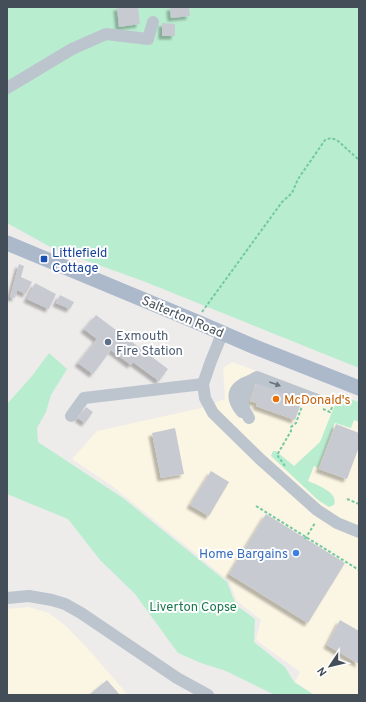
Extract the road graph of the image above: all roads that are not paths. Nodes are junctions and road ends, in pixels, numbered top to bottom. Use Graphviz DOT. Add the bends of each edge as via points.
graph roads {
  1 [pos="153,22"];
  2 [pos="7,88"];
  3 [pos="7,243"];
  4 [pos="222,334"];
  5 [pos="203,384"];
  6 [pos="359,388"];
  7 [pos="317,403"];
  8 [pos="71,416"];
  9 [pos="250,418"];
  10 [pos="359,532"];
  11 [pos="7,598"];
  12 [pos="208,695"];
  1 -- 2 [label="lane" via="148,39 106,34 72,49"];
  3 -- 4 [label="main road, Salterton Road"];
  4 -- 5 [label="lane"];
  4 -- 6 [label="main road, Salterton Road"];
  5 -- 8 [label="lane" via="84,398"];
  5 -- 10 [label="lane" via="205,398 213,413 255,455 317,510 337,523"];
  9 -- 7 [label="lane, one-way" via="242,402 250,381 256,377"];
  11 -- 12 [label="lane" via="29,596 65,604 177,678"];
}
